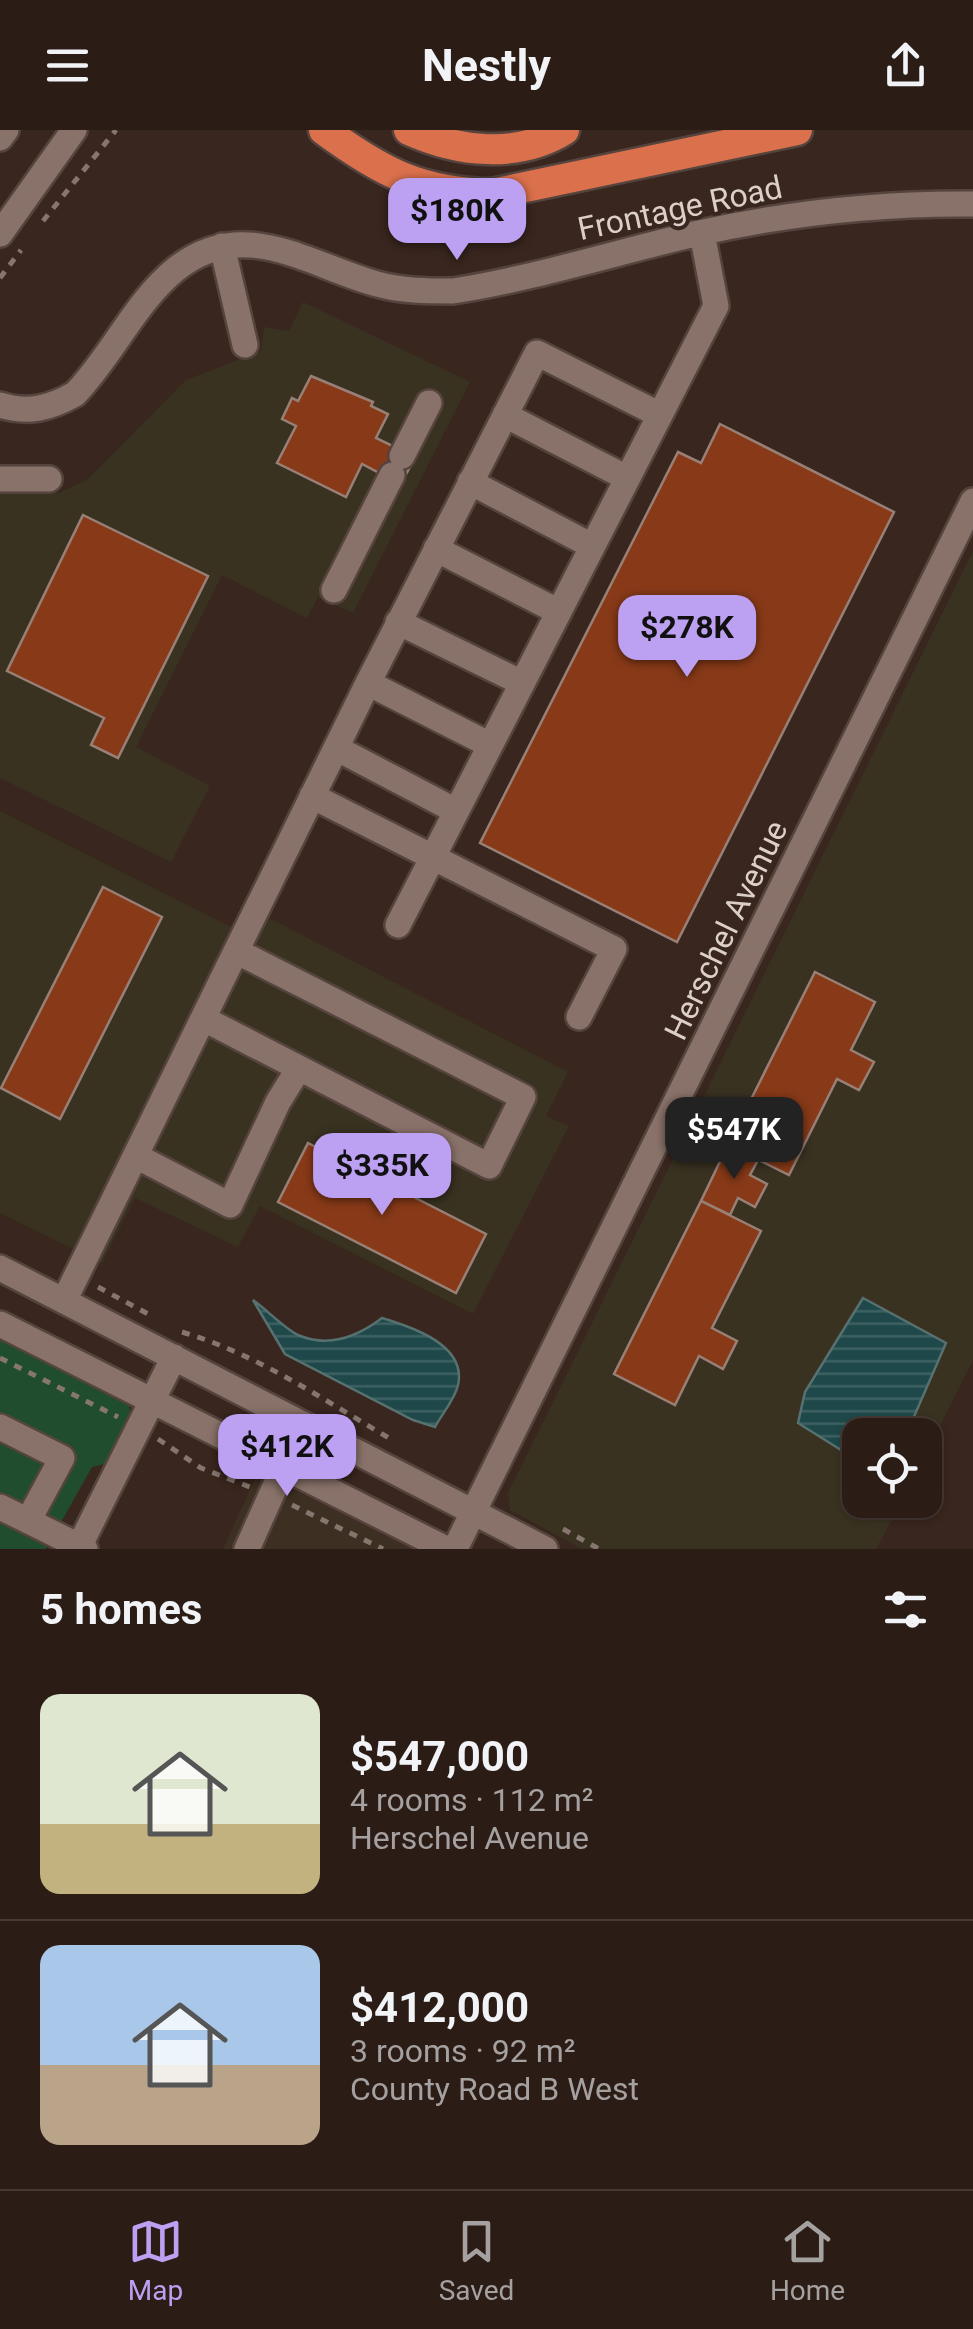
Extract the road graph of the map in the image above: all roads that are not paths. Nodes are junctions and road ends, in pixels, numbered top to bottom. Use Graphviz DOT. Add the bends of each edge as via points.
graph roads {
  1 [pos="6,130"];
  2 [pos="74,130"];
  3 [pos="324,130"];
  4 [pos="409,130"];
  5 [pos="564,130"];
  6 [pos="798,130"];
  7 [pos="0,138"];
  8 [pos="973,204"];
  9 [pos="702,233"];
  10 [pos="0,234"];
  11 [pos="222,246"];
  12 [pos="245,345"];
  13 [pos="429,403"];
  14 [pos="0,405"];
  15 [pos="505,415"];
  16 [pos="660,415"];
  17 [pos="49,478"];
  18 [pos="628,478"];
  19 [pos="0,479"];
  20 [pos="470,482"];
  21 [pos="973,501"];
  22 [pos="592,546"];
  23 [pos="436,549"];
  24 [pos="334,590"];
  25 [pos="559,612"];
  26 [pos="398,622"];
  27 [pos="522,683"];
  28 [pos="368,684"];
  29 [pos="490,745"];
  30 [pos="336,748"];
  31 [pos="312,796"];
  32 [pos="456,811"];
  33 [pos="432,858"];
  34 [pos="398,925"];
  35 [pos="238,952"];
  36 [pos="579,1018"];
  37 [pos="204,1019"];
  38 [pos="299,1068"];
  39 [pos="136,1156"];
  40 [pos="0,1268"];
  41 [pos="64,1301"];
  42 [pos="0,1324"];
  43 [pos="174,1358"];
  44 [pos="153,1400"];
  45 [pos="303,1424"];
  46 [pos="0,1427"];
  47 [pos="284,1467"];
  48 [pos="0,1507"];
  49 [pos="474,1512"];
  50 [pos="28,1521"];
  51 [pos="81,1548"];
  52 [pos="247,1549"];
  53 [pos="446,1549"];
  54 [pos="455,1549"];
  55 [pos="546,1549"];
  1 -- 7 [label="street"];
  2 -- 10 [label="street"];
  3 -- 6 [label="highway" via="392,176 458,194 492,194"];
  4 -- 5 [label="highway" via="484,149 534,145"];
  8 -- 9 [label="street, Frontage Road" via="864,208"];
  9 -- 11 [label="street, Frontage Road" via="453,291 382,286 277,247"];
  9 -- 16 [label="street" via="716,306"];
  11 -- 12 [label="street"];
  11 -- 14 [label="street, Frontage Road" via="175,270 74,394 35,410"];
  13 -- 24 [label="street"];
  15 -- 16 [label="street" via="537,353"];
  15 -- 18 [label="street"];
  15 -- 20 [label="street"];
  16 -- 18 [label="street"];
  17 -- 19 [label="street"];
  18 -- 22 [label="street"];
  20 -- 22 [label="street"];
  20 -- 23 [label="street"];
  21 -- 49 [label="street, Herschel Avenue"];
  22 -- 25 [label="street"];
  23 -- 25 [label="street"];
  23 -- 26 [label="street"];
  25 -- 27 [label="street"];
  26 -- 27 [label="street"];
  26 -- 28 [label="street"];
  27 -- 29 [label="street"];
  28 -- 29 [label="street"];
  28 -- 30 [label="street"];
  29 -- 32 [label="street"];
  30 -- 31 [label="street"];
  30 -- 32 [label="street"];
  31 -- 33 [label="street"];
  31 -- 35 [label="street"];
  32 -- 33 [label="street"];
  33 -- 34 [label="street"];
  33 -- 36 [label="street" via="614,949"];
  35 -- 37 [label="street"];
  35 -- 38 [label="street" via="523,1097 489,1166"];
  37 -- 38 [label="street"];
  37 -- 39 [label="street"];
  38 -- 39 [label="street" via="230,1205"];
  39 -- 41 [label="street"];
  40 -- 41 [label="street"];
  41 -- 43 [label="street"];
  42 -- 44 [label="street"];
  43 -- 44 [label="street"];
  43 -- 45 [label="street"];
  44 -- 47 [label="street"];
  44 -- 51 [label="street"];
  45 -- 47 [label="street"];
  45 -- 49 [label="street"];
  46 -- 50 [label="street" via="62,1458"];
  47 -- 52 [label="street"];
  47 -- 53 [label="street"];
  48 -- 50 [label="street"];
  49 -- 54 [label="street, Herschel Avenue"];
  49 -- 55 [label="street"];
  50 -- 51 [label="street"];
}
